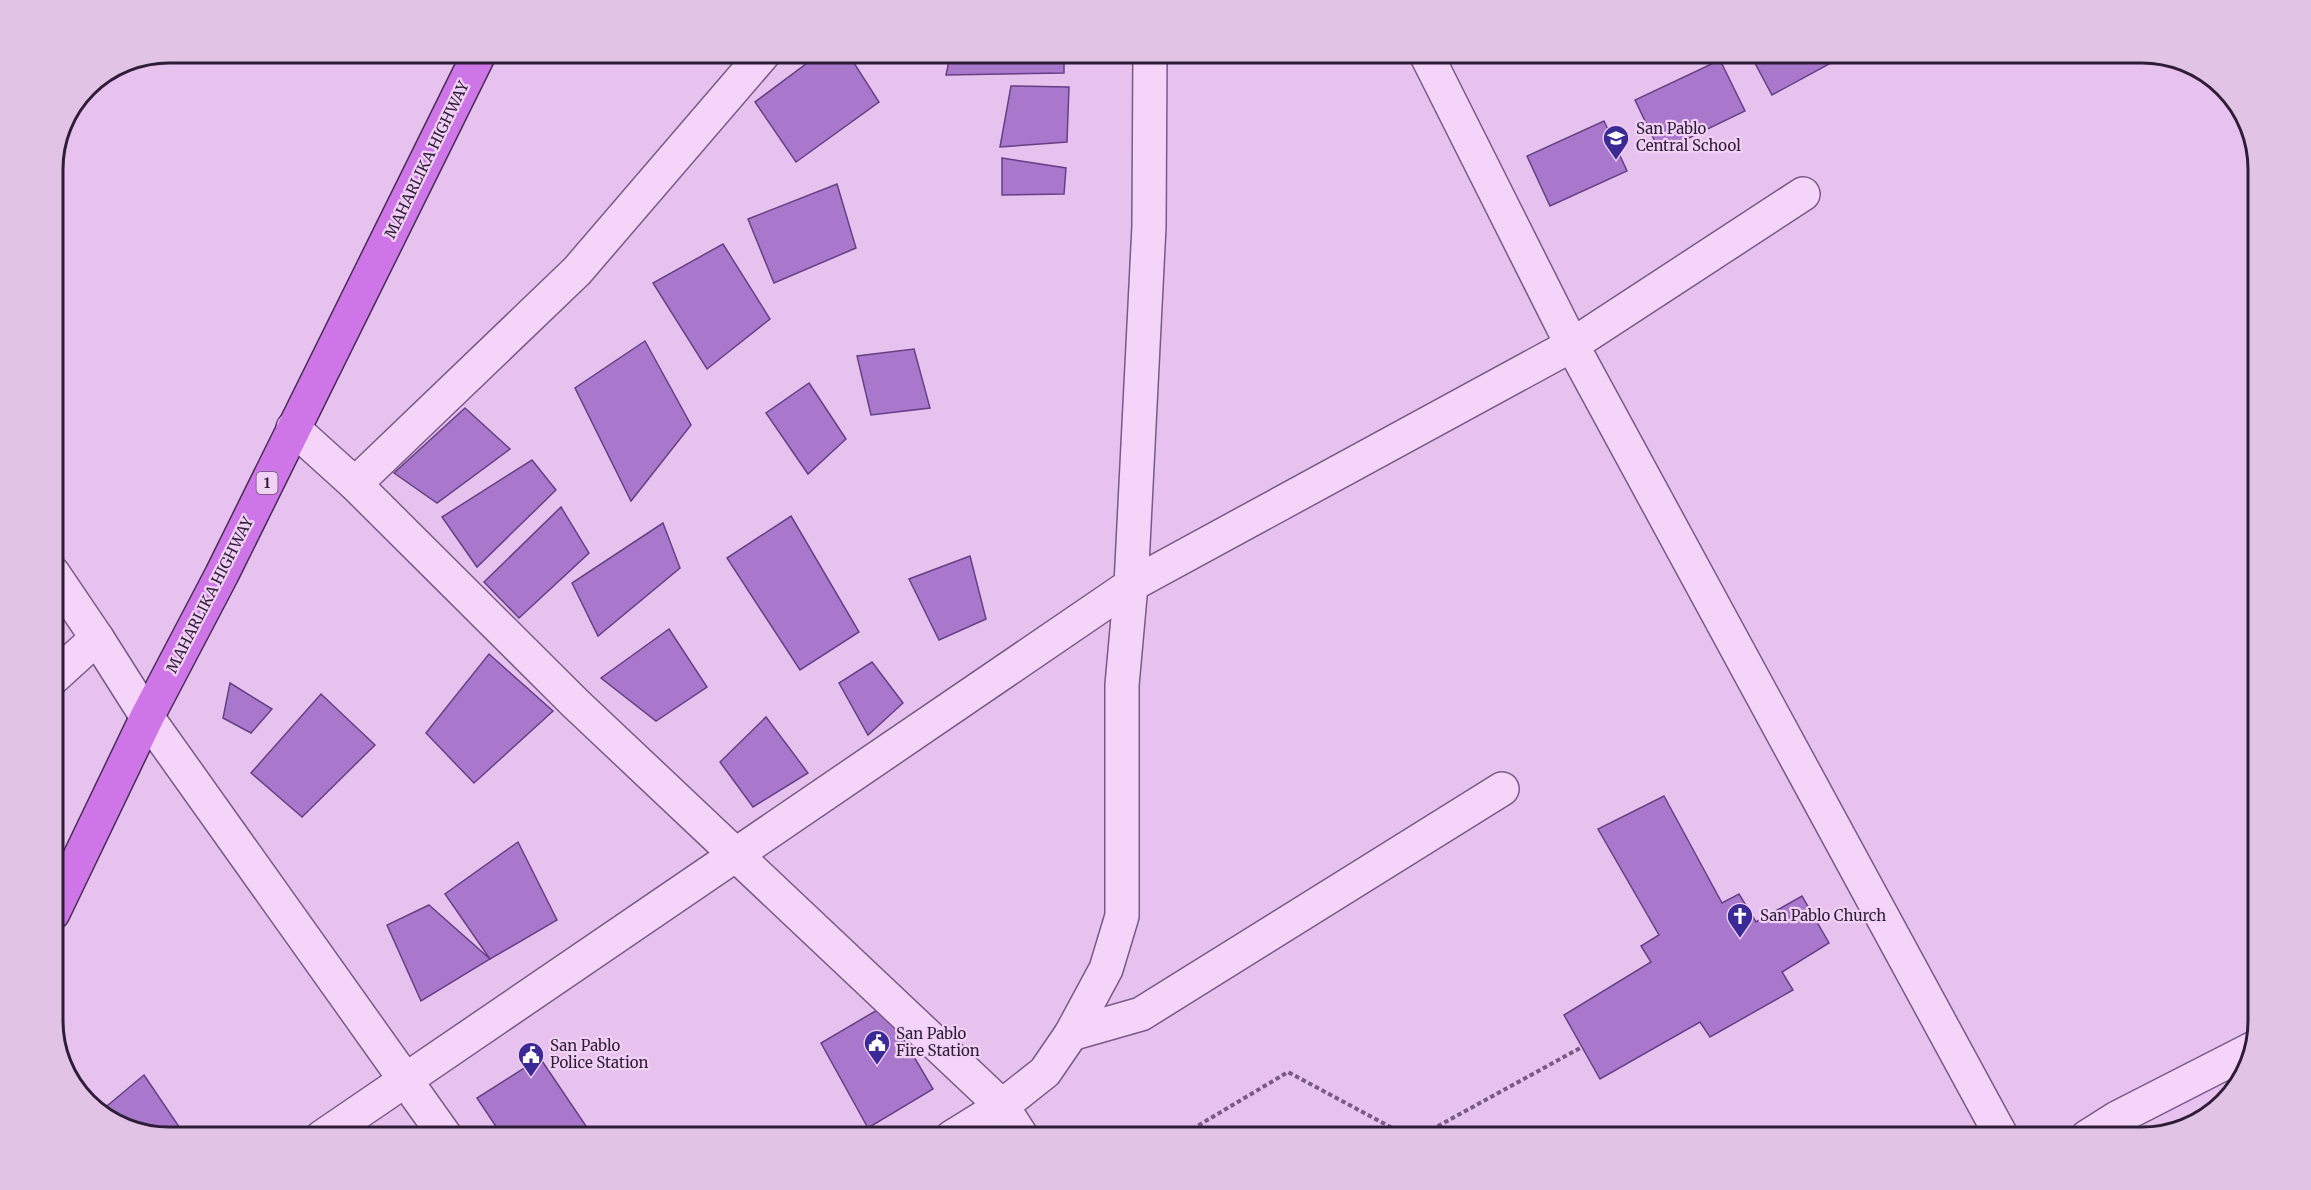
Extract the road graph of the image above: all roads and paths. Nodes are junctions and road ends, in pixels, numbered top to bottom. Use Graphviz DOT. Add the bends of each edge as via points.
graph roads {
  1 [pos="475,63"];
  2 [pos="756,63"];
  3 [pos="1150,63"];
  4 [pos="1431,63"];
  5 [pos="1803,194"];
  6 [pos="1572,345"];
  7 [pos="293,428"];
  8 [pos="356,484"];
  9 [pos="1131,585"];
  10 [pos="63,588"];
  11 [pos="97,638"];
  12 [pos="63,669"];
  13 [pos="147,717"];
  14 [pos="1502,789"];
  15 [pos="738,854"];
  16 [pos="63,892"];
  17 [pos="1071,1034"];
  18 [pos="1582,1047"];
  19 [pos="2242,1054"];
  20 [pos="407,1081"];
  21 [pos="1002,1106"];
  22 [pos="337,1127"];
  23 [pos="439,1127"];
  24 [pos="968,1127"];
  25 [pos="1016,1127"];
  26 [pos="1196,1127"];
  27 [pos="1390,1127"];
  28 [pos="1436,1127"];
  29 [pos="1997,1127"];
  30 [pos="2103,1127"];
  1 -- 7 [label="highway, MAHARLIKA HIGHWAY / 1"];
  2 -- 8 [label="street" via="578,271"];
  3 -- 9 [label="street" via="1149,226"];
  4 -- 6 [label="street"];
  5 -- 6 [label="street"];
  6 -- 9 [label="street"];
  6 -- 29 [label="street"];
  7 -- 8 [label="street"];
  7 -- 13 [label="highway, MAHARLIKA HIGHWAY / 1"];
  8 -- 15 [label="street" via="575,703"];
  9 -- 15 [label="street"];
  9 -- 17 [label="street" via="1122,685 1122,916 1106,969"];
  10 -- 11 [label="street"];
  11 -- 12 [label="street"];
  11 -- 13 [label="street"];
  13 -- 16 [label="highway, MAHARLIKA HIGHWAY / 1"];
  13 -- 20 [label="street"];
  14 -- 17 [label="street" via="1141,1014"];
  15 -- 20 [label="street"];
  15 -- 21 [label="street"];
  17 -- 21 [label="street" via="1045,1072"];
  18 -- 28 [label="path"];
  19 -- 30 [label="street"];
  20 -- 22 [label="street"];
  20 -- 23 [label="street"];
  21 -- 24 [label="street"];
  21 -- 25 [label="street"];
  26 -- 27 [label="path" via="1288,1072"];
}
